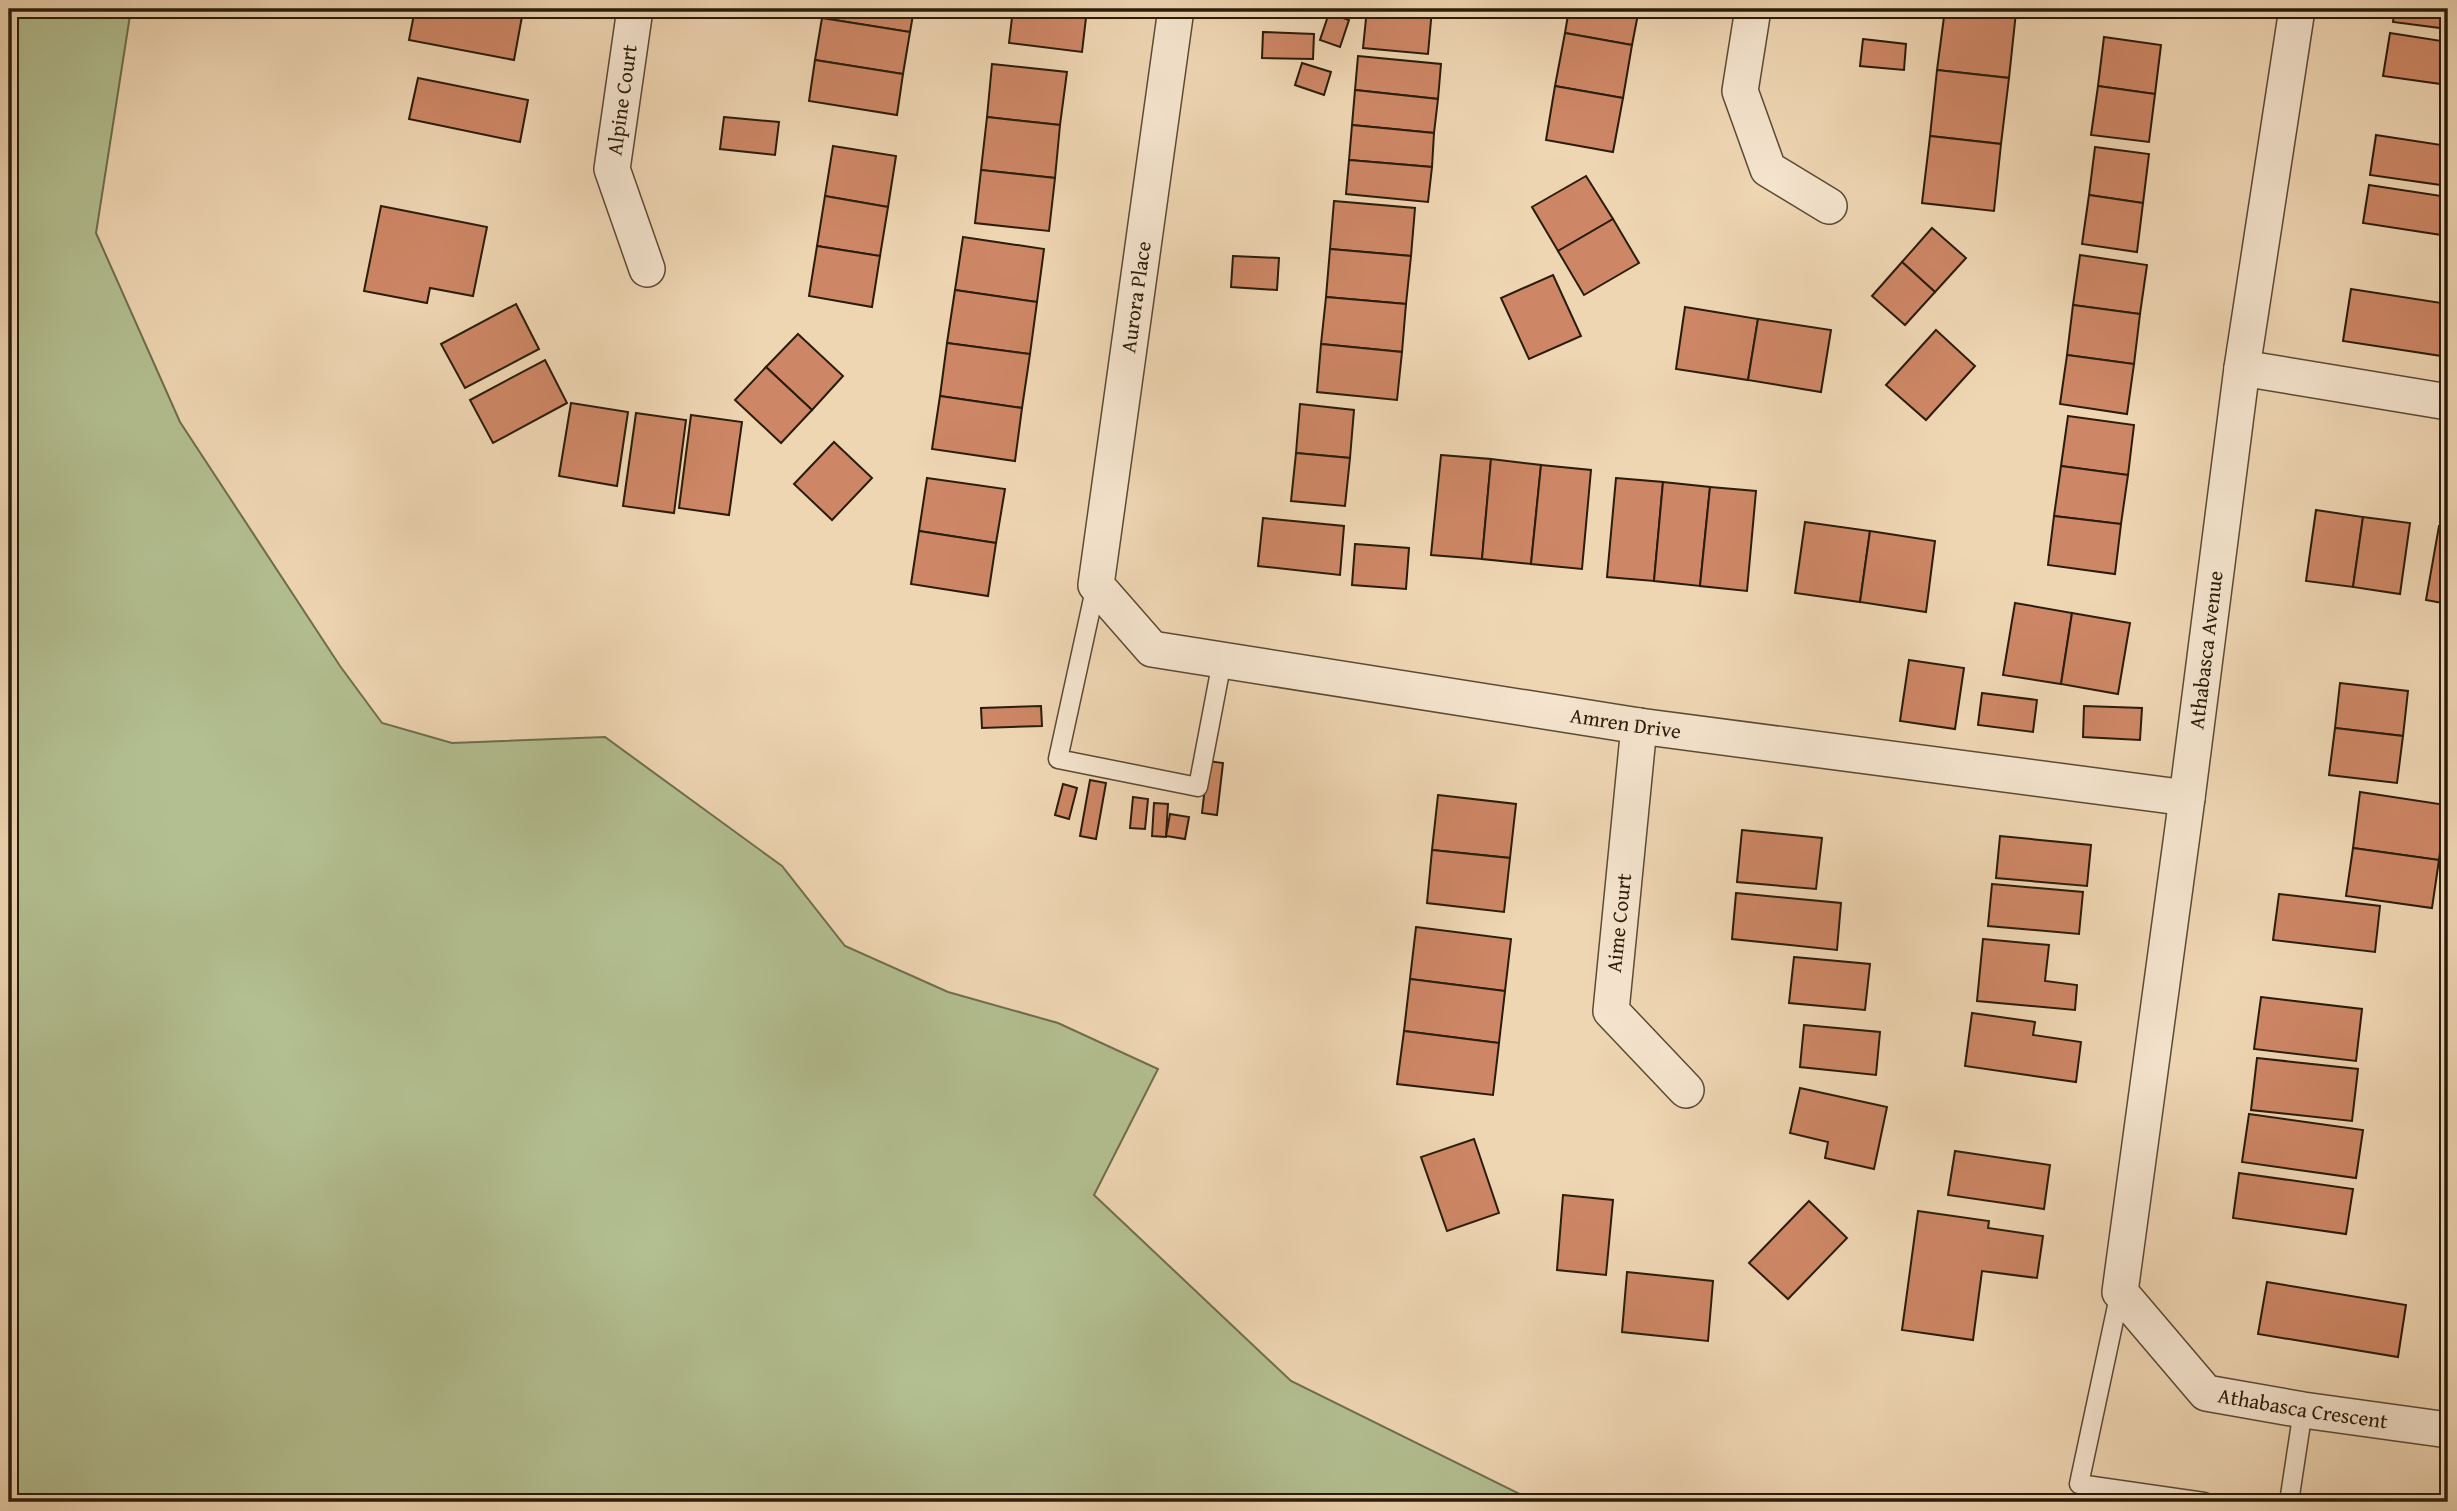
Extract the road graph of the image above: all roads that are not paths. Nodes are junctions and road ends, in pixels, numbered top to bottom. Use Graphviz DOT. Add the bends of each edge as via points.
graph roads {
  1 [pos="635,9"];
  2 [pos="1176,9"];
  3 [pos="1753,9"];
  4 [pos="2297,9"];
  5 [pos="1829,206"];
  6 [pos="647,269"];
  7 [pos="2242,368"];
  8 [pos="2448,402"];
  9 [pos="1096,584"];
  10 [pos="1222,661"];
  11 [pos="1639,726"];
  12 [pos="2187,798"];
  13 [pos="1686,1090"];
  14 [pos="2120,1292"];
  15 [pos="2303,1410"];
  16 [pos="2448,1430"];
  17 [pos="2204,1502"];
  18 [pos="2289,1502"];
  1 -- 6 [label="street, Alpine Court" via="612,169"];
  2 -- 9 [label="street, Aurora Place"];
  3 -- 5 [label="street" via="1740,91 1768,169"];
  4 -- 7 [label="street, Athabasca Avenue"];
  7 -- 8 [label="street"];
  7 -- 12 [label="street, Athabasca Avenue"];
  9 -- 10 [label="street, Amren Drive" via="1152,649"];
  9 -- 10 [label="lane" via="1058,759 1198,787"];
  10 -- 11 [label="street, Amren Drive"];
  11 -- 12 [label="street, Amren Drive"];
  11 -- 13 [label="street, Aime Court" via="1611,1011"];
  12 -- 14 [label="street, Athabasca Avenue"];
  14 -- 15 [label="street, Athabasca Crescent" via="2206,1393"];
  14 -- 17 [label="lane" via="2079,1484"];
  15 -- 16 [label="street, Athabasca Crescent"];
  15 -- 18 [label="lane"];
}
